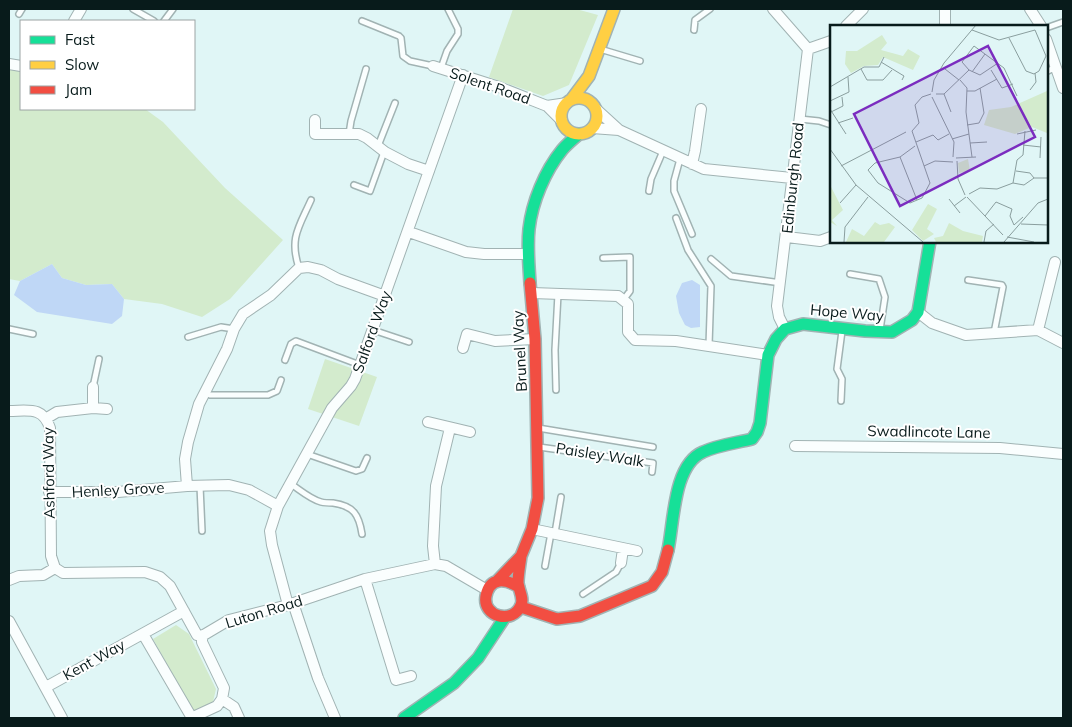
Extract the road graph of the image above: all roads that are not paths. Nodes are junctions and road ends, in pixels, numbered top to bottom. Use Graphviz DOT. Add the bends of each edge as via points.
graph roads {
  1 [pos="81,9"];
  2 [pos="133,9"];
  3 [pos="173,9"];
  4 [pos="448,9"];
  5 [pos="614,9"];
  6 [pos="710,9"];
  7 [pos="773,9"];
  8 [pos="863,9"];
  9 [pos="945,9"];
  10 [pos="1030,9"];
  11 [pos="75,20"];
  12 [pos="152,20"];
  13 [pos="165,20"];
  14 [pos="362,21"];
  15 [pos="1063,22"];
  16 [pos="847,25"];
  17 [pos="945,25"];
  18 [pos="1040,25"];
  19 [pos="1047,28"];
  20 [pos="694,30"];
  21 [pos="830,41"];
  22 [pos="1047,42"];
  23 [pos="599,48"];
  24 [pos="808,49"];
  25 [pos="640,61"];
  26 [pos="437,67"];
  27 [pos="1056,67"];
  28 [pos="366,69"];
  29 [pos="1047,72"];
  30 [pos="463,76"];
  31 [pos="589,76"];
  32 [pos="1063,88"];
  33 [pos="569,101"];
  34 [pos="395,103"];
  35 [pos="546,106"];
  36 [pos="594,107"];
  37 [pos="701,109"];
  38 [pos="800,119"];
  39 [pos="315,120"];
  40 [pos="563,124"];
  41 [pos="830,126"];
  42 [pos="592,128"];
  43 [pos="619,130"];
  44 [pos="579,134"];
  45 [pos="349,135"];
  46 [pos="381,149"];
  47 [pos="562,150"];
  48 [pos="663,151"];
  49 [pos="680,159"];
  50 [pos="692,164"];
  51 [pos="429,171"];
  52 [pos="792,178"];
  53 [pos="354,185"];
  54 [pos="649,191"];
  55 [pos="311,200"];
  56 [pos="676,218"];
  57 [pos="409,232"];
  58 [pos="692,234"];
  59 [pos="787,237"];
  60 [pos="830,237"];
  61 [pos="930,242"];
  62 [pos="528,254"];
  63 [pos="603,258"];
  64 [pos="711,259"];
  65 [pos="1055,262"];
  66 [pos="299,268"];
  67 [pos="850,274"];
  68 [pos="968,280"];
  69 [pos="781,283"];
  70 [pos="532,294"];
  71 [pos="558,294"];
  72 [pos="385,296"];
  73 [pos="624,299"];
  74 [pos="918,312"];
  75 [pos="9,329"];
  76 [pos="234,329"];
  77 [pos="785,329"];
  78 [pos="843,329"];
  79 [pos="373,330"];
  80 [pos="1038,330"];
  81 [pos="880,332"];
  82 [pos="33,334"];
  83 [pos="994,334"];
  84 [pos="188,337"];
  85 [pos="536,339"];
  86 [pos="409,342"];
  87 [pos="1063,342"];
  88 [pos="709,345"];
  89 [pos="463,348"];
  90 [pos="768,355"];
  91 [pos="99,359"];
  92 [pos="285,360"];
  93 [pos="360,365"];
  94 [pos="281,380"];
  95 [pos="93,388"];
  96 [pos="556,390"];
  97 [pos="204,393"];
  98 [pos="841,401"];
  99 [pos="93,408"];
  100 [pos="107,409"];
  101 [pos="9,411"];
  102 [pos="47,418"];
  103 [pos="428,422"];
  104 [pos="450,428"];
  105 [pos="538,428"];
  106 [pos="470,432"];
  107 [pos="538,446"];
  108 [pos="795,446"];
  109 [pos="653,447"];
  110 [pos="307,454"];
  111 [pos="1063,454"];
  112 [pos="367,458"];
  113 [pos="652,472"];
  114 [pos="291,484"];
  115 [pos="187,486"];
  116 [pos="200,486"];
  117 [pos="49,492"];
  118 [pos="561,497"];
  119 [pos="278,506"];
  120 [pos="532,529"];
  121 [pos="202,531"];
  122 [pos="553,533"];
  123 [pos="362,534"];
  124 [pos="623,549"];
  125 [pos="637,551"];
  126 [pos="521,556"];
  127 [pos="621,563"];
  128 [pos="435,564"];
  129 [pos="545,566"];
  130 [pos="56,568"];
  131 [pos="365,579"];
  132 [pos="9,580"];
  133 [pos="492,586"];
  134 [pos="519,587"];
  135 [pos="583,594"];
  136 [pos="291,604"];
  137 [pos="521,606"];
  138 [pos="488,608"];
  139 [pos="184,611"];
  140 [pos="505,617"];
  141 [pos="9,621"];
  142 [pos="143,634"];
  143 [pos="202,636"];
  144 [pos="488,642"];
  145 [pos="411,676"];
  146 [pos="46,687"];
  147 [pos="222,699"];
  148 [pos="62,718"];
  149 [pos="192,718"];
  150 [pos="239,718"];
  151 [pos="334,718"];
  152 [pos="404,718"];
  1 -- 11 [label="street"];
  2 -- 12 [label="lane"];
  3 -- 13 [label="lane"];
  4 -- 26 [label="lane" via="458,34"];
  5 -- 23 [label="street"];
  6 -- 20 [label="lane" via="695,20"];
  7 -- 24 [label="street"];
  8 -- 16 [label="street"];
  9 -- 17 [label="street"];
  10 -- 18 [label="street"];
  14 -- 26 [label="lane" via="399,36 403,56 410,61"];
  15 -- 19 [label="lane"];
  21 -- 24 [label="street"];
  22 -- 27 [label="street"];
  23 -- 25 [label="lane"];
  23 -- 31 [label="street"];
  24 -- 38 [label="street, Edinburgh Road"];
  26 -- 30 [label="street, Solent Road"];
  27 -- 29 [label="lane"];
  27 -- 32 [label="street"];
  28 -- 45 [label="lane"];
  30 -- 35 [label="street, Solent Road"];
  30 -- 51 [label="street, Salford Way"];
  31 -- 33 [label="street"];
  31 -- 36 [label="street"];
  33 -- 35 [label="street, Solent Road"];
  33 -- 36 [label="street" via="582,98"];
  33 -- 40 [label="street" via="562,111"];
  34 -- 46 [label="lane"];
  35 -- 40 [label="street, Solent Road"];
  36 -- 42 [label="street" via="596,121"];
  36 -- 43 [label="street"];
  37 -- 50 [label="street"];
  38 -- 41 [label="lane" via="819,120"];
  38 -- 52 [label="street, Edinburgh Road"];
  39 -- 45 [label="street" via="315,134"];
  40 -- 44 [label="street"];
  40 -- 47 [label="street, Brunel Way"];
  42 -- 43 [label="street"];
  42 -- 44 [label="street"];
  43 -- 48 [label="street"];
  44 -- 47 [label="street, Brunel Way"];
  45 -- 46 [label="street" via="359,134"];
  46 -- 51 [label="street"];
  46 -- 53 [label="lane" via="370,191"];
  47 -- 62 [label="street, Brunel Way" via="535,202"];
  48 -- 49 [label="street"];
  48 -- 54 [label="lane"];
  49 -- 50 [label="street"];
  49 -- 58 [label="lane" via="674,191"];
  50 -- 52 [label="street" via="704,169"];
  51 -- 57 [label="street, Salford Way"];
  52 -- 59 [label="street, Edinburgh Road"];
  55 -- 66 [label="lane" via="295,237"];
  56 -- 88 [label="lane" via="688,250 711,286"];
  57 -- 62 [label="street" via="466,252"];
  57 -- 72 [label="street, Salford Way"];
  59 -- 60 [label="street" via="820,241"];
  59 -- 69 [label="street, Edinburgh Road"];
  61 -- 74 [label="street"];
  62 -- 70 [label="street, Brunel Way"];
  63 -- 73 [label="lane" via="630,256 630,291"];
  64 -- 69 [label="lane" via="731,276"];
  65 -- 80 [label="street"];
  66 -- 72 [label="street" via="321,270"];
  66 -- 76 [label="street" via="271,295 244,314"];
  67 -- 81 [label="lane" via="879,279 885,297"];
  68 -- 83 [label="lane" via="1002,284"];
  69 -- 77 [label="street, Edinburgh Road" via="777,306"];
  70 -- 71 [label="street"];
  70 -- 85 [label="street, Brunel Way"];
  71 -- 73 [label="street" via="618,296"];
  71 -- 96 [label="lane"];
  72 -- 79 [label="street, Salford Way"];
  73 -- 88 [label="street" via="628,304 628,332 636,340"];
  74 -- 81 [label="street, Hope Way" via="912,320 892,332"];
  74 -- 83 [label="street" via="932,323 966,336"];
  75 -- 82 [label="lane"];
  76 -- 84 [label="lane" via="220,327"];
  76 -- 97 [label="street"];
  77 -- 78 [label="street, Hope Way" via="803,324"];
  77 -- 90 [label="street"];
  78 -- 81 [label="street, Hope Way"];
  78 -- 98 [label="lane" via="837,368 842,379"];
  79 -- 86 [label="lane"];
  79 -- 93 [label="street, Salford Way"];
  80 -- 83 [label="street"];
  80 -- 87 [label="street"];
  85 -- 89 [label="street" via="495,341 467,334"];
  85 -- 105 [label="street, Brunel Way"];
  88 -- 90 [label="street"];
  90 -- 137 [label="street" via="757,432 752,439 701,453 690,462 679,483 674,526 660,578 652,586 580,616 557,619"];
  91 -- 95 [label="lane"];
  92 -- 93 [label="lane" via="291,344 296,341"];
  93 -- 110 [label="street, Salford Way" via="351,386 332,408"];
  94 -- 97 [label="lane" via="278,391 268,395"];
  95 -- 99 [label="street"];
  97 -- 115 [label="street" via="188,442 185,459"];
  99 -- 100 [label="street"];
  99 -- 102 [label="street" via="57,412"];
  101 -- 102 [label="street, Ashford Way" via="38,411"];
  102 -- 117 [label="street, Ashford Way" via="50,428"];
  103 -- 104 [label="street"];
  104 -- 106 [label="street"];
  104 -- 128 [label="street" via="436,486"];
  105 -- 107 [label="street, Brunel Way"];
  105 -- 109 [label="lane"];
  107 -- 113 [label="lane, Paisley Walk" via="653,463"];
  107 -- 120 [label="street, Brunel Way" via="538,498"];
  108 -- 111 [label="street, Swadlincote Lane" via="1000,448"];
  110 -- 112 [label="lane" via="356,471 362,469"];
  110 -- 114 [label="street, Salford Way"];
  114 -- 119 [label="street, Salford Way"];
  114 -- 123 [label="lane" via="315,500 346,505 360,519"];
  115 -- 116 [label="street, Henley Grove"];
  115 -- 117 [label="street, Henley Grove" via="118,492"];
  116 -- 119 [label="street, Henley Grove" via="230,485 249,490"];
  116 -- 121 [label="lane"];
  117 -- 130 [label="street, Ashford Way" via="51,556"];
  118 -- 122 [label="lane"];
  119 -- 136 [label="street, Salford Way" via="270,531"];
  120 -- 122 [label="street"];
  120 -- 126 [label="street, Brunel Way"];
  122 -- 124 [label="street"];
  122 -- 129 [label="lane"];
  124 -- 125 [label="street"];
  124 -- 127 [label="street"];
  126 -- 133 [label="street, Brunel Way"];
  126 -- 134 [label="street, Brunel Way"];
  127 -- 135 [label="lane" via="616,572"];
  128 -- 131 [label="street, Luton Road"];
  128 -- 133 [label="street"];
  130 -- 132 [label="street" via="43,575 19,576"];
  130 -- 139 [label="street" via="63,573 145,572 160,577 170,586"];
  131 -- 136 [label="street, Luton Road"];
  131 -- 145 [label="street" via="396,680"];
  133 -- 134 [label="street" via="507,580"];
  133 -- 138 [label="street" via="485,597"];
  134 -- 137 [label="street"];
  136 -- 143 [label="street, Luton Road" via="229,620"];
  136 -- 151 [label="street, Salford Way"];
  137 -- 140 [label="street" via="516,613"];
  138 -- 140 [label="street"];
  138 -- 144 [label="street"];
  139 -- 142 [label="street, Kent Way"];
  139 -- 143 [label="street" via="197,635"];
  140 -- 144 [label="street"];
  141 -- 146 [label="street"];
  142 -- 146 [label="street, Kent Way"];
  142 -- 149 [label="street, Kent Way"];
  143 -- 147 [label="street" via="224,688"];
  144 -- 152 [label="street" via="478,658 454,683"];
  146 -- 148 [label="street"];
  147 -- 149 [label="street" via="217,706"];
  147 -- 150 [label="street" via="234,707"];
}
